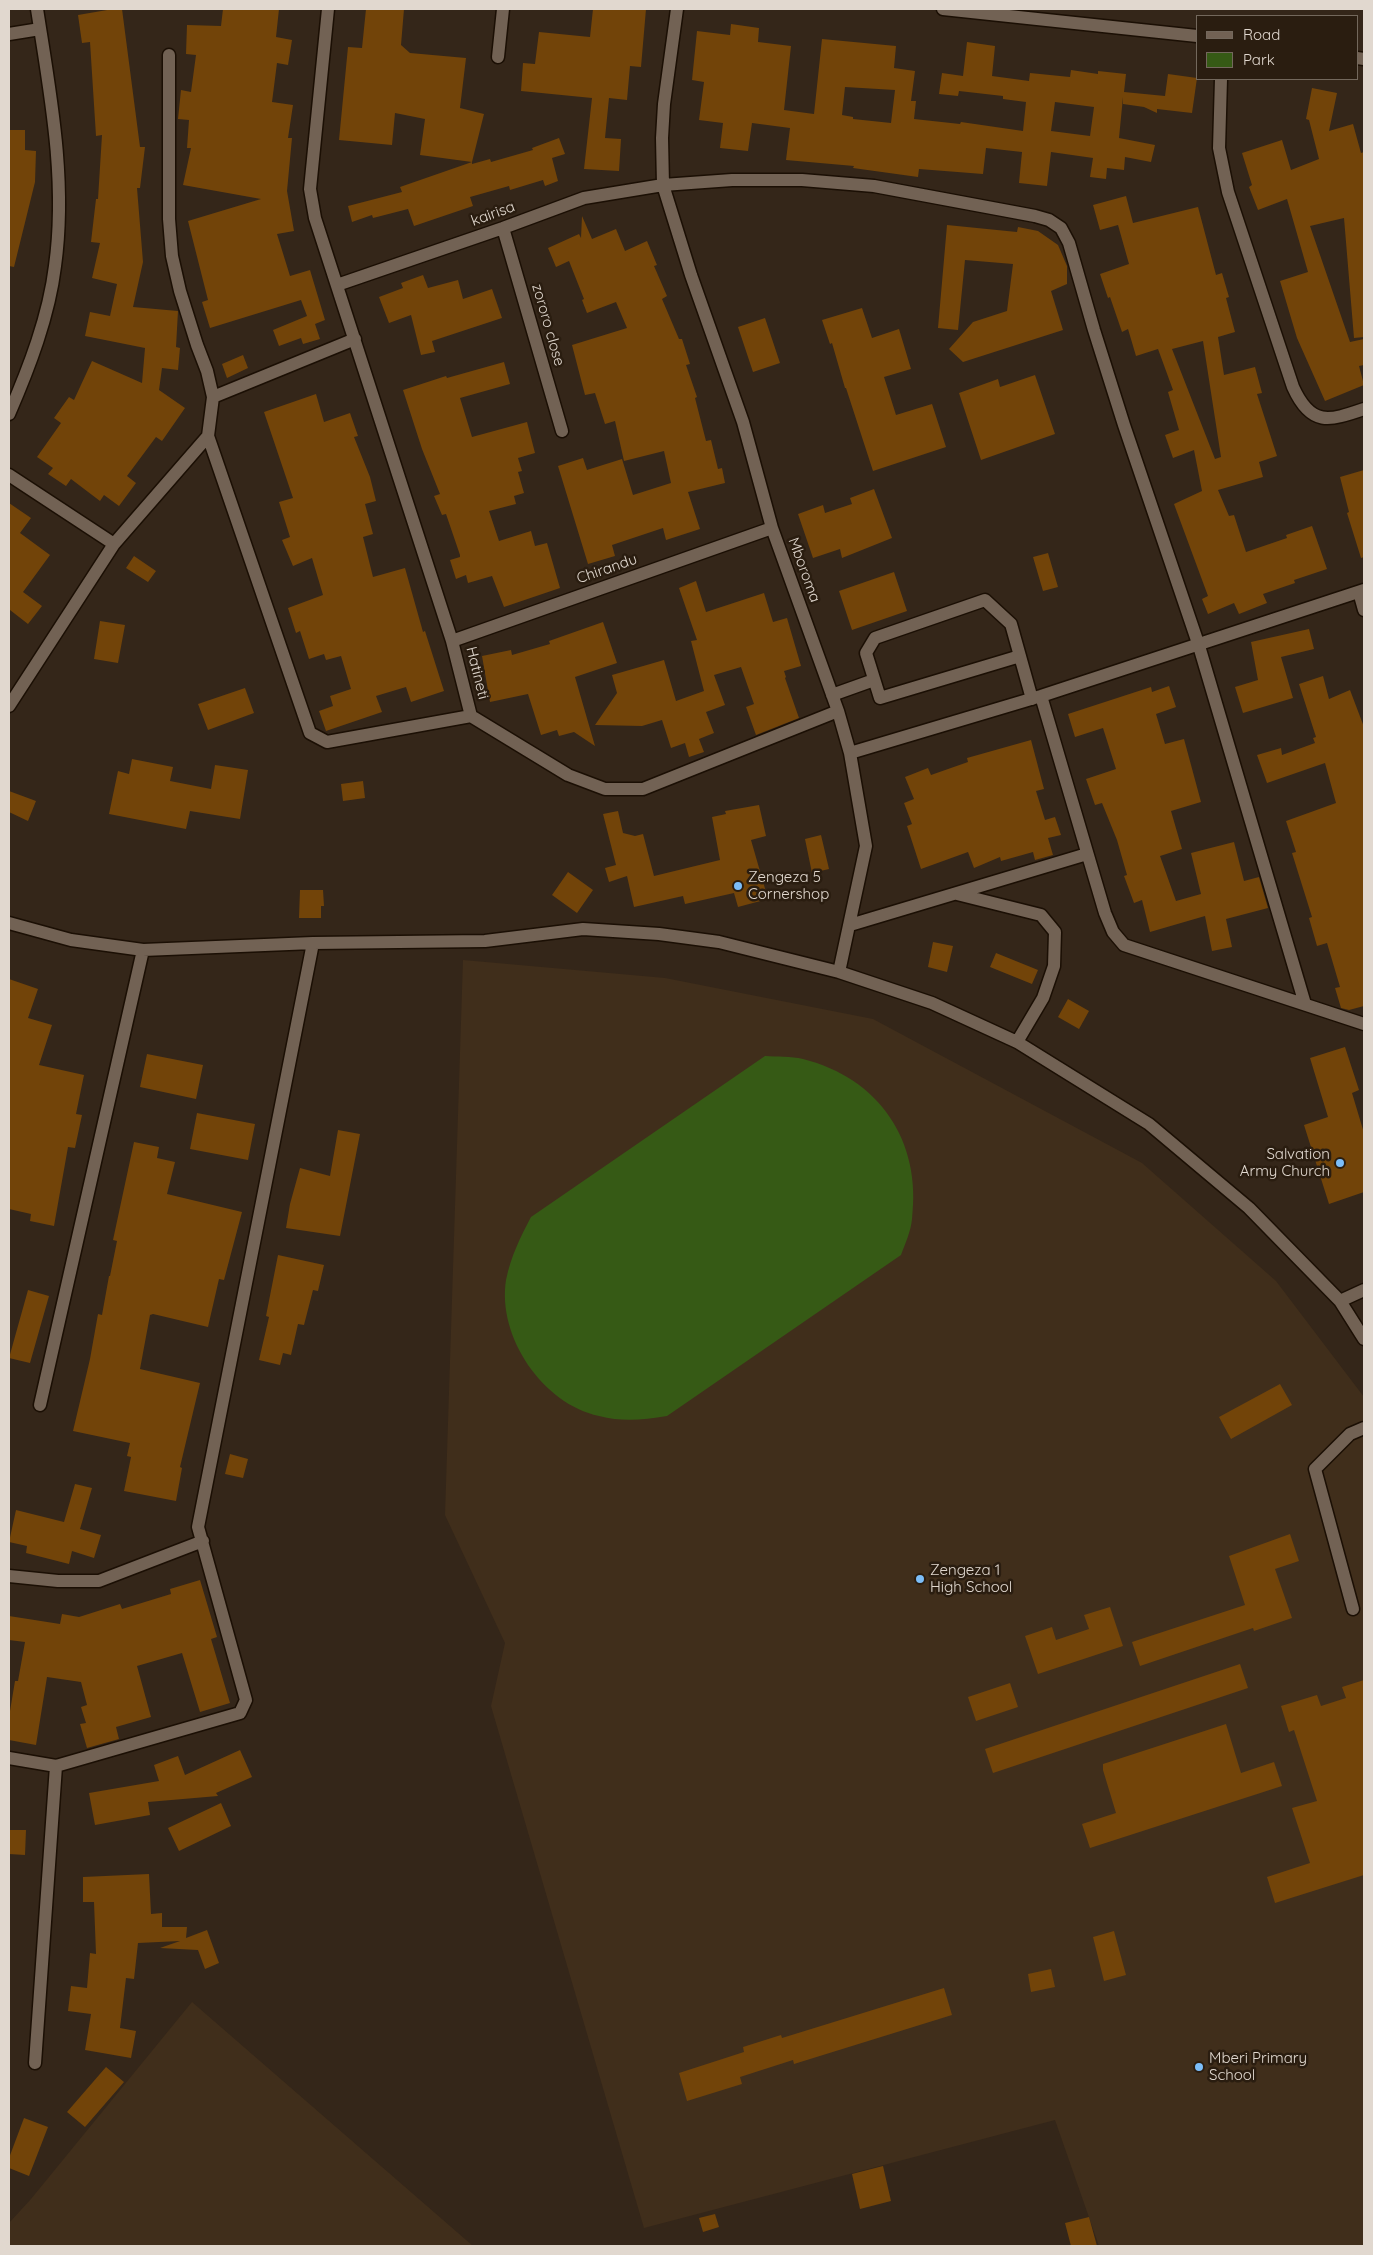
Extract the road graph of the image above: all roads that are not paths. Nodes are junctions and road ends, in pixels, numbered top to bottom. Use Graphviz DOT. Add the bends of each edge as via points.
graph roads {
  1 [pos="37,9"];
  2 [pos="328,9"];
  3 [pos="503,9"];
  4 [pos="676,9"];
  5 [pos="943,9"];
  6 [pos="1049,14"];
  7 [pos="40,28"];
  8 [pos="9,34"];
  9 [pos="1196,36"];
  10 [pos="169,55"];
  11 [pos="498,57"];
  12 [pos="1221,80"];
  13 [pos="663,185"];
  14 [pos="503,228"];
  15 [pos="337,284"];
  16 [pos="355,340"];
  17 [pos="213,397"];
  18 [pos="1364,409"];
  19 [pos="9,414"];
  20 [pos="562,431"];
  21 [pos="208,436"];
  22 [pos="9,475"];
  23 [pos="772,528"];
  24 [pos="114,544"];
  25 [pos="1362,591"];
  26 [pos="1364,610"];
  27 [pos="452,641"];
  28 [pos="1199,646"];
  29 [pos="1020,656"];
  30 [pos="874,680"];
  31 [pos="832,695"];
  32 [pos="1037,698"];
  33 [pos="9,706"];
  34 [pos="838,712"];
  35 [pos="471,716"];
  36 [pos="850,753"];
  37 [pos="1087,854"];
  38 [pos="956,894"];
  39 [pos="9,923"];
  40 [pos="850,925"];
  41 [pos="313,944"];
  42 [pos="143,950"];
  43 [pos="840,972"];
  44 [pos="1305,1004"];
  45 [pos="1364,1024"];
  46 [pos="1017,1042"];
  47 [pos="1364,1290"];
  48 [pos="1340,1301"];
  49 [pos="1364,1339"];
  50 [pos="40,1405"];
  51 [pos="1364,1428"];
  52 [pos="203,1541"];
  53 [pos="9,1576"];
  54 [pos="1353,1609"];
  55 [pos="9,1758"];
  56 [pos="56,1766"];
  57 [pos="35,2063"];
  1 -- 7 [label="street"];
  2 -- 15 [label="street, Hatineti" via="310,189 315,218"];
  3 -- 11 [label="street"];
  4 -- 13 [label="street, Mboroma" via="664,104"];
  5 -- 6 [label="street"];
  6 -- 9 [label="street"];
  7 -- 8 [label="street"];
  7 -- 19 [label="street" via="48,70 59,206 55,266 42,323"];
  10 -- 17 [label="street" via="172,256"];
  12 -- 18 [label="street" via="1219,148 1228,192 1293,387 1299,400 1322,419"];
  13 -- 14 [label="street, kairisa" via="584,198"];
  13 -- 23 [label="street, Mboroma" via="743,422"];
  13 -- 28 [label="street, kairisa" via="802,180 874,186 1035,216 1061,228 1069,243 1124,425"];
  14 -- 15 [label="street, kairisa"];
  14 -- 20 [label="street, zororo close"];
  15 -- 16 [label="street, Hatineti"];
  16 -- 17 [label="street"];
  16 -- 27 [label="street, Hatineti"];
  17 -- 21 [label="street"];
  21 -- 24 [label="street"];
  21 -- 35 [label="street" via="310,733 327,742"];
  22 -- 24 [label="street"];
  23 -- 27 [label="street, Chirandu"];
  23 -- 31 [label="street, Mboroma"];
  24 -- 33 [label="street"];
  25 -- 26 [label="street"];
  25 -- 28 [label="street"];
  27 -- 35 [label="street, Hatineti"];
  28 -- 32 [label="street"];
  28 -- 44 [label="street, kairisa"];
  29 -- 30 [label="street" via="880,698"];
  29 -- 30 [label="street" via="1011,624 985,600 875,638 866,653"];
  29 -- 32 [label="street"];
  30 -- 31 [label="street"];
  31 -- 34 [label="street, Mboroma"];
  32 -- 36 [label="street"];
  32 -- 37 [label="street"];
  34 -- 35 [label="street, Hatineti" via="642,789 605,789 568,775"];
  34 -- 36 [label="street, Mboroma"];
  36 -- 40 [label="street, Mboroma" via="866,846"];
  37 -- 38 [label="street"];
  37 -- 44 [label="street" via="1113,932 1124,945"];
  38 -- 40 [label="street"];
  38 -- 46 [label="street" via="1041,915 1055,932 1054,966 1043,998"];
  39 -- 42 [label="street" via="71,940"];
  40 -- 43 [label="street, Mboroma"];
  41 -- 42 [label="street"];
  41 -- 43 [label="street" via="485,941 592,930 719,942"];
  41 -- 52 [label="street" via="198,1527"];
  42 -- 50 [label="street"];
  43 -- 46 [label="street" via="932,1003"];
  44 -- 45 [label="street"];
  46 -- 48 [label="street" via="1149,1124 1249,1208"];
  47 -- 48 [label="street"];
  48 -- 49 [label="street"];
  51 -- 54 [label="street" via="1350,1434 1315,1469"];
  52 -- 53 [label="street" via="99,1581"];
  52 -- 56 [label="street" via="246,1700 240,1713"];
  55 -- 56 [label="street"];
  56 -- 57 [label="street"];
}
